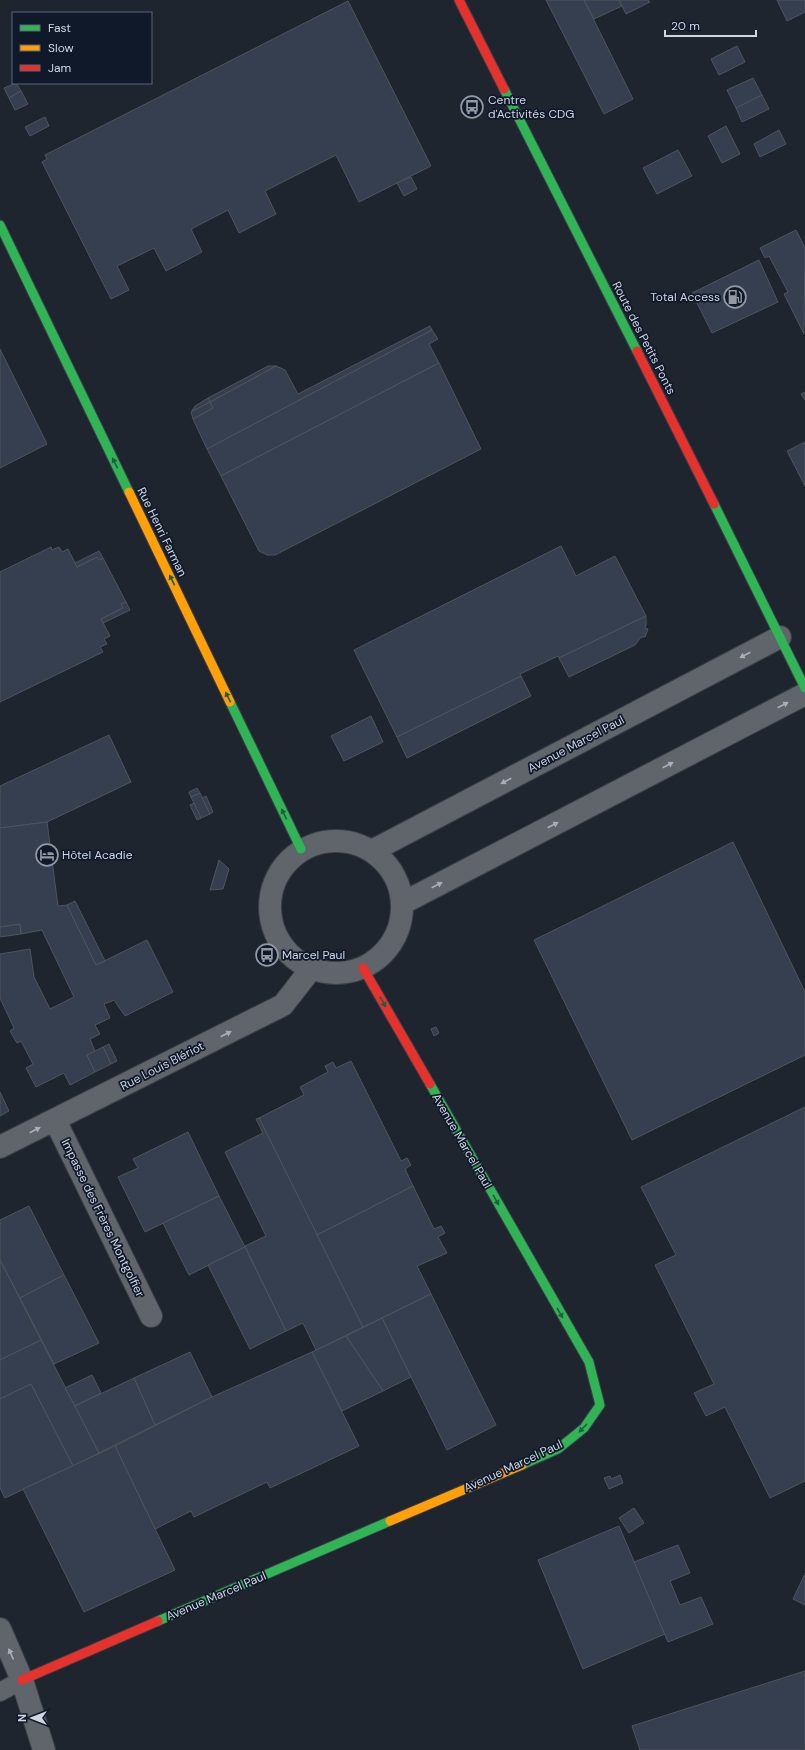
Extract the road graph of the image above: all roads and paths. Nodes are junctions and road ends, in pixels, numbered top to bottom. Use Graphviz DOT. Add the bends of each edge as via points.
graph roads {
  1 [pos="459,0"];
  2 [pos="0,224"];
  3 [pos="780,637"];
  4 [pos="805,688"];
  5 [pos="805,694"];
  6 [pos="301,849"];
  7 [pos="372,851"];
  8 [pos="403,904"];
  9 [pos="363,968"];
  10 [pos="311,969"];
  11 [pos="55,1120"];
  12 [pos="0,1148"];
  13 [pos="151,1316"];
  14 [pos="0,1629"];
  15 [pos="22,1680"];
  16 [pos="0,1692"];
  17 [pos="44,1750"];
  1 -- 3 [label="street, Route des Petits Ponts"];
  6 -- 2 [label="street, Rue Henri Farman, one-way"];
  3 -- 4 [label="street, Route des Petits Ponts"];
  3 -- 7 [label="street, Avenue Marcel Paul, one-way"];
  8 -- 5 [label="street, one-way"];
  6 -- 7 [label="street" via="330,840 353,842"];
  6 -- 10 [label="street" via="288,860 275,879 269,912 280,943 291,957"];
  7 -- 8 [label="street" via="393,872"];
  8 -- 9 [label="street" via="400,926 392,943 376,960"];
  9 -- 10 [label="street" via="338,974"];
  9 -- 15 [label="street, Avenue Marcel Paul, one-way" via="589,1362 600,1405 584,1428 558,1449"];
  11 -- 10 [label="street, Rue Louis Blériot, one-way" via="283,1005"];
  12 -- 11 [label="street, Rue Louis Blériot, one-way"];
  11 -- 13 [label="street, Impasse des Frères Montgolfier"];
  15 -- 14 [label="street, one-way"];
  15 -- 16 [label="lane"];
  15 -- 17 [label="street"];
}
